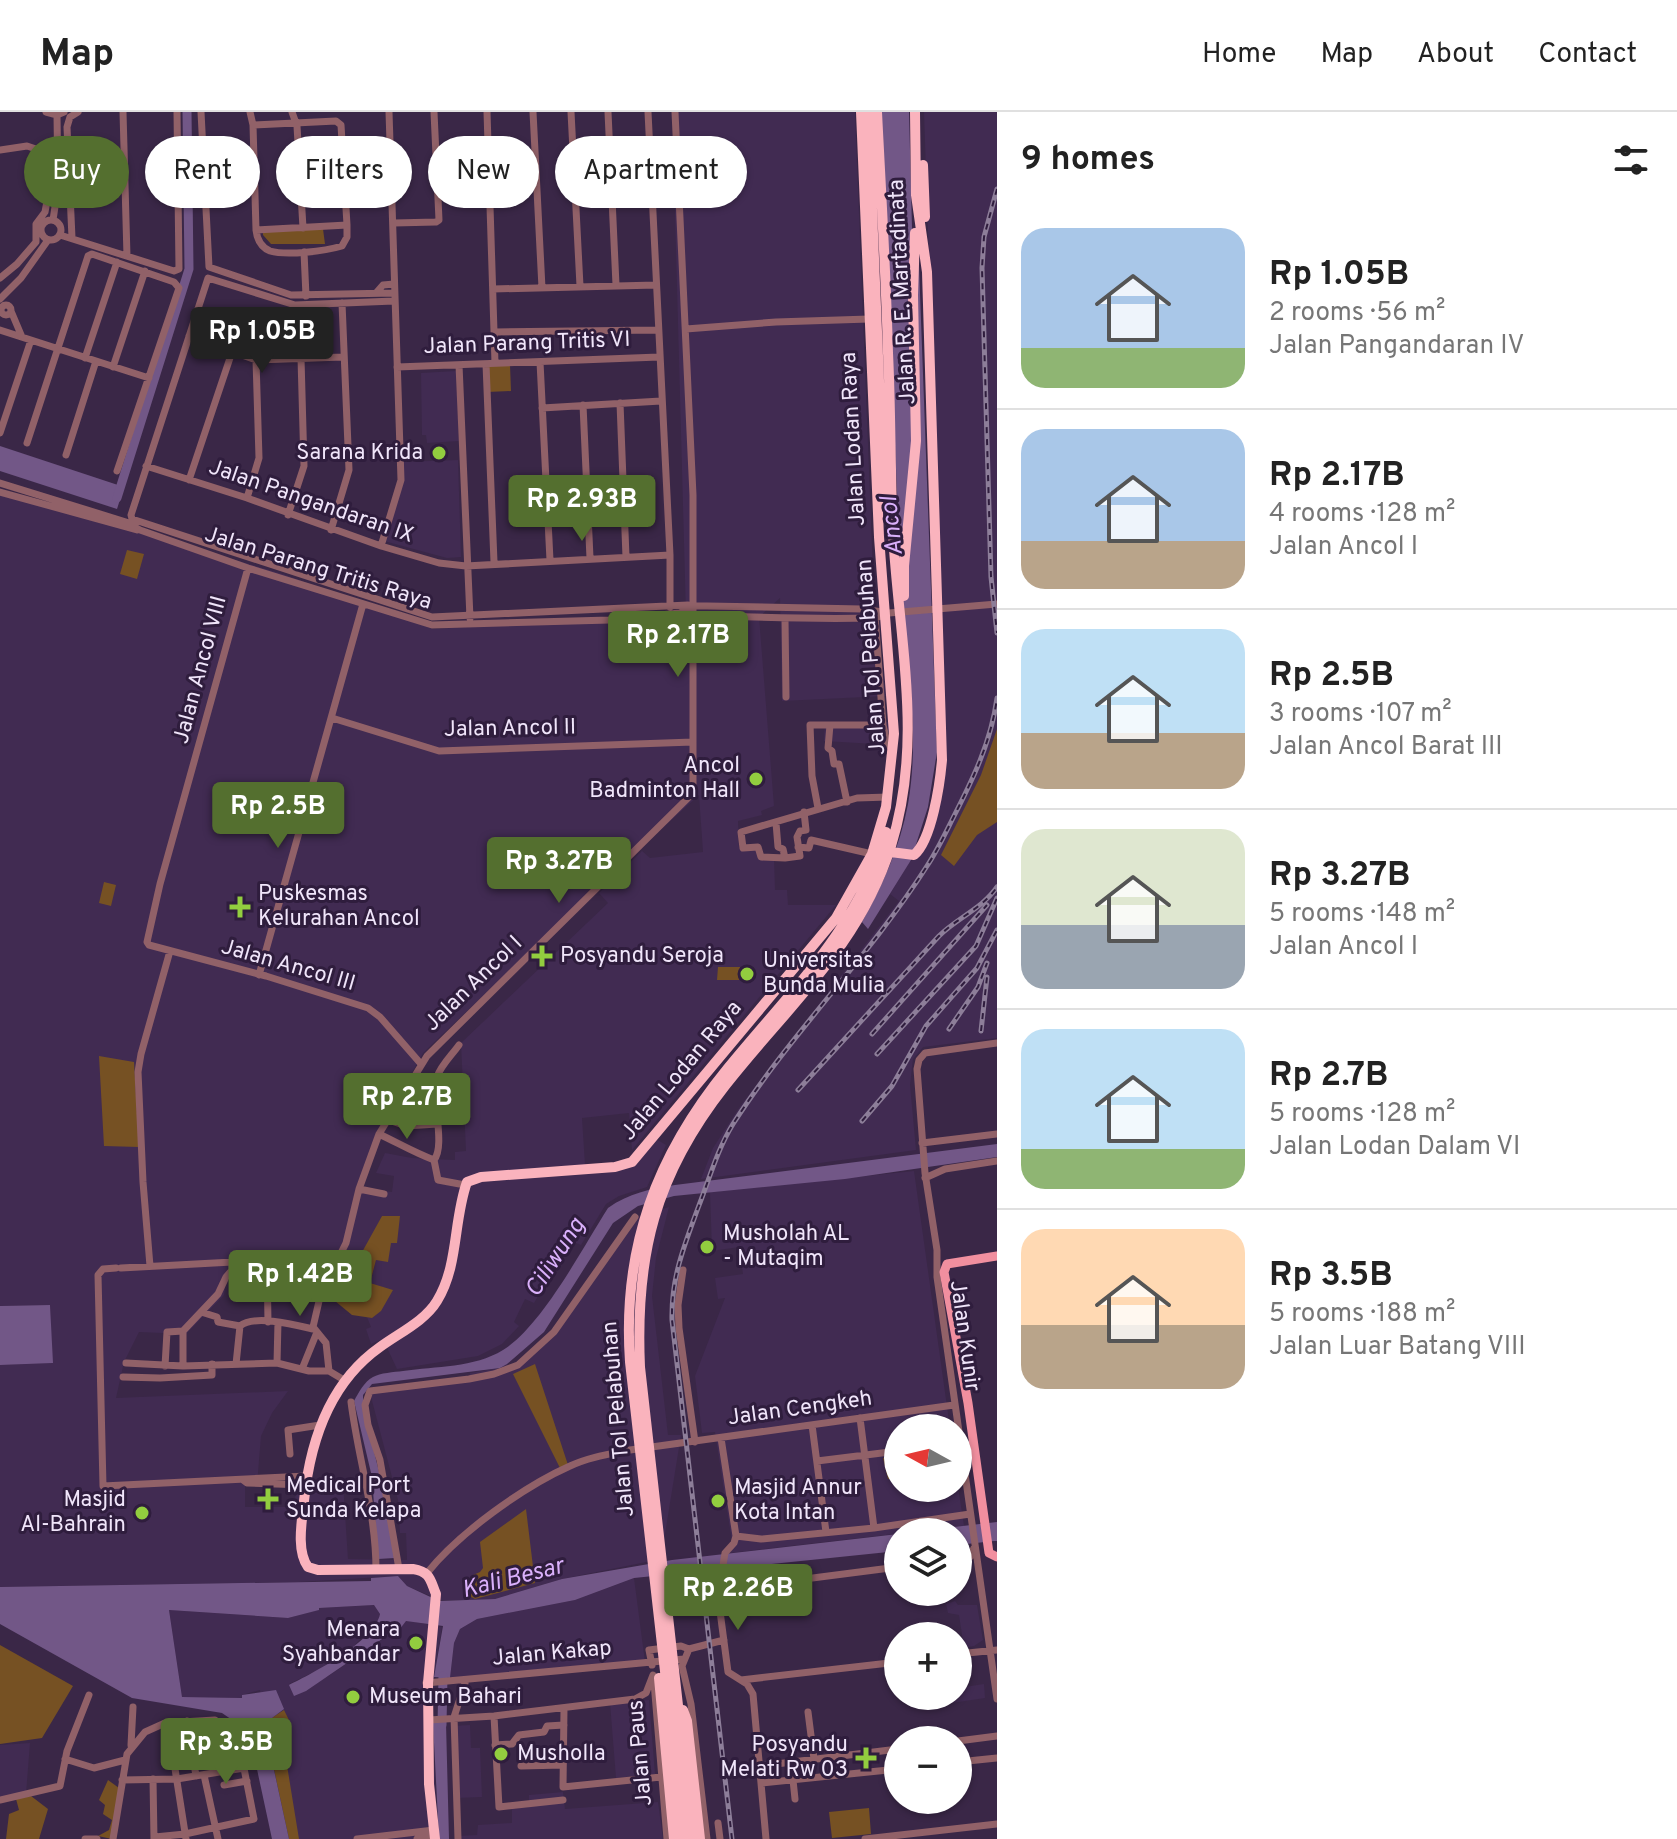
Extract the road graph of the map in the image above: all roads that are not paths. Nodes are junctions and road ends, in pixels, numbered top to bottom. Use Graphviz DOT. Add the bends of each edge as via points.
graph roads {
  1 [pos="46,112"];
  2 [pos="78,112"];
  3 [pos="123,112"];
  4 [pos="177,112"];
  5 [pos="201,112"];
  6 [pos="250,112"];
  7 [pos="292,112"];
  8 [pos="301,112"];
  9 [pos="389,112"];
  10 [pos="434,112"];
  11 [pos="487,112"];
  12 [pos="533,112"];
  13 [pos="571,112"];
  14 [pos="608,112"];
  15 [pos="648,112"];
  16 [pos="675,112"];
  17 [pos="861,112"];
  18 [pos="868,112"];
  19 [pos="877,112"];
  20 [pos="918,112"];
  21 [pos="60,114"];
  22 [pos="297,124"];
  23 [pos="253,125"];
  24 [pos="0,150"];
  25 [pos="916,195"];
  26 [pos="53,220"];
  27 [pos="394,223"];
  28 [pos="347,225"];
  29 [pos="303,228"];
  30 [pos="256,230"];
  31 [pos="60,235"];
  32 [pos="72,238"];
  33 [pos="48,240"];
  34 [pos="304,252"];
  35 [pos="127,256"];
  36 [pos="117,262"];
  37 [pos="926,267"];
  38 [pos="145,271"];
  39 [pos="0,278"];
  40 [pos="616,285"];
  41 [pos="656,285"];
  42 [pos="580,286"];
  43 [pos="542,288"];
  44 [pos="493,289"];
  45 [pos="394,293"];
  46 [pos="306,296"];
  47 [pos="2,297"];
  48 [pos="342,303"];
  49 [pos="5,310"];
  50 [pos="869,319"];
  51 [pos="686,329"];
  52 [pos="658,330"];
  53 [pos="1,332"];
  54 [pos="495,332"];
  55 [pos="189,336"];
  56 [pos="26,338"];
  57 [pos="59,349"];
  58 [pos="232,352"];
  59 [pos="343,357"];
  60 [pos="659,357"];
  61 [pos="85,358"];
  62 [pos="301,358"];
  63 [pos="256,360"];
  64 [pos="96,361"];
  65 [pos="540,362"];
  66 [pos="495,363"];
  67 [pos="486,364"];
  68 [pos="459,365"];
  69 [pos="113,367"];
  70 [pos="397,367"];
  71 [pos="149,378"];
  72 [pos="661,401"];
  73 [pos="620,403"];
  74 [pos="583,405"];
  75 [pos="873,407"];
  76 [pos="542,408"];
  77 [pos="0,433"];
  78 [pos="27,443"];
  79 [pos="66,455"];
  80 [pos="146,466"];
  81 [pos="117,471"];
  82 [pos="189,480"];
  83 [pos="0,483"];
  84 [pos="0,492"];
  85 [pos="247,498"];
  86 [pos="288,515"];
  87 [pos="138,526"];
  88 [pos="331,530"];
  89 [pos="381,546"];
  90 [pos="670,555"];
  91 [pos="626,557"];
  92 [pos="590,558"];
  93 [pos="550,560"];
  94 [pos="494,562"];
  95 [pos="466,566"];
  96 [pos="248,568"];
  97 [pos="363,604"];
  98 [pos="997,604"];
  99 [pos="694,605"];
  100 [pos="707,606"];
  101 [pos="670,607"];
  102 [pos="935,608"];
  103 [pos="680,613"];
  104 [pos="881,614"];
  105 [pos="707,615"];
  106 [pos="693,616"];
  107 [pos="785,618"];
  108 [pos="470,620"];
  109 [pos="786,697"];
  110 [pos="898,704"];
  111 [pos="909,710"];
  112 [pos="332,718"];
  113 [pos="830,725"];
  114 [pos="883,725"];
  115 [pos="693,742"];
  116 [pos="892,763"];
  117 [pos="888,797"];
  118 [pos="847,802"];
  119 [pos="818,808"];
  120 [pos="804,812"];
  121 [pos="776,823"];
  122 [pos="798,847"];
  123 [pos="875,851"];
  124 [pos="785,858"];
  125 [pos="170,951"];
  126 [pos="259,975"];
  127 [pos="997,1043"];
  128 [pos="459,1045"];
  129 [pos="421,1064"];
  130 [pos="392,1111"];
  131 [pos="435,1113"];
  132 [pos="386,1119"];
  133 [pos="437,1124"];
  134 [pos="379,1134"];
  135 [pos="997,1134"];
  136 [pos="922,1146"];
  137 [pos="434,1160"];
  138 [pos="997,1161"];
  139 [pos="925,1175"];
  140 [pos="465,1185"];
  141 [pos="359,1189"];
  142 [pos="384,1194"];
  143 [pos="928,1201"];
  144 [pos="635,1217"];
  145 [pos="997,1256"];
  146 [pos="324,1257"];
  147 [pos="304,1258"];
  148 [pos="267,1260"];
  149 [pos="232,1261"];
  150 [pos="150,1266"];
  151 [pos="683,1270"];
  152 [pos="301,1301"];
  153 [pos="201,1312"];
  154 [pos="268,1322"];
  155 [pos="278,1322"];
  156 [pos="240,1326"];
  157 [pos="315,1330"];
  158 [pos="183,1331"];
  159 [pos="126,1363"];
  160 [pos="277,1363"];
  161 [pos="212,1364"];
  162 [pos="236,1364"];
  163 [pos="165,1366"];
  164 [pos="183,1366"];
  165 [pos="302,1369"];
  166 [pos="329,1371"];
  167 [pos="123,1377"];
  168 [pos="344,1380"];
  169 [pos="351,1402"];
  170 [pos="954,1405"];
  171 [pos="955,1414"];
  172 [pos="860,1418"];
  173 [pos="320,1425"];
  174 [pos="812,1425"];
  175 [pos="721,1438"];
  176 [pos="695,1442"];
  177 [pos="884,1453"];
  178 [pos="290,1454"];
  179 [pos="864,1455"];
  180 [pos="817,1461"];
  181 [pos="306,1480"];
  182 [pos="972,1518"];
  183 [pos="972,1520"];
  184 [pos="884,1527"];
  185 [pos="874,1528"];
  186 [pos="826,1532"];
  187 [pos="736,1536"];
  188 [pos="975,1546"];
  189 [pos="972,1553"];
  190 [pos="995,1558"];
  191 [pos="972,1564"];
  192 [pos="398,1569"];
  193 [pos="884,1569"];
  194 [pos="377,1570"];
  195 [pos="978,1572"];
  196 [pos="427,1573"];
  197 [pos="720,1590"];
  198 [pos="656,1600"];
  199 [pos="724,1640"];
  200 [pos="689,1649"];
  201 [pos="993,1650"];
  202 [pos="972,1652"];
  203 [pos="683,1663"];
  204 [pos="884,1664"];
  205 [pos="652,1670"];
  206 [pos="466,1680"];
  207 [pos="739,1680"];
  208 [pos="428,1683"];
  209 [pos="89,1695"];
  210 [pos="677,1698"];
  211 [pos="997,1699"];
  212 [pos="133,1707"];
  213 [pos="564,1709"];
  214 [pos="808,1712"];
  215 [pos="494,1716"];
  216 [pos="451,1717"];
  217 [pos="431,1719"];
  218 [pos="187,1721"];
  219 [pos="564,1725"];
  220 [pos="997,1736"];
  221 [pos="972,1739"];
  222 [pos="495,1745"];
  223 [pos="131,1747"];
  224 [pos="884,1751"];
  225 [pos="173,1756"];
  226 [pos="997,1758"];
  227 [pos="65,1759"];
  228 [pos="814,1759"];
  229 [pos="125,1760"];
  230 [pos="972,1761"];
  231 [pos="776,1764"];
  232 [pos="563,1765"];
  233 [pos="521,1766"];
  234 [pos="244,1768"];
  235 [pos="429,1769"];
  236 [pos="884,1770"];
  237 [pos="200,1775"];
  238 [pos="661,1777"];
  239 [pos="153,1779"];
  240 [pos="177,1779"];
  241 [pos="122,1780"];
  242 [pos="793,1780"];
  243 [pos="247,1781"];
  244 [pos="761,1783"];
  245 [pos="224,1785"];
  246 [pos="795,1799"];
  247 [pos="0,1800"];
  248 [pos="563,1800"];
  249 [pos="718,1823"];
  250 [pos="997,1824"];
  251 [pos="216,1828"];
  252 [pos="435,1835"];
  253 [pos="186,1836"];
  254 [pos="154,1838"];
  255 [pos="372,1838"];
  256 [pos="85,1839"];
  257 [pos="97,1839"];
  258 [pos="113,1839"];
  259 [pos="218,1839"];
  260 [pos="357,1839"];
  261 [pos="417,1839"];
  262 [pos="458,1839"];
  263 [pos="667,1839"];
  264 [pos="674,1839"];
  265 [pos="684,1839"];
  266 [pos="693,1839"];
  267 [pos="700,1839"];
  268 [pos="707,1839"];
  269 [pos="720,1839"];
  270 [pos="766,1839"];
  271 [pos="865,1839"];
  1 -- 21 [label="street"];
  2 -- 32 [label="street" via="67,122"];
  3 -- 35 [label="street"];
  4 -- 35 [label="street" via="181,266 174,271"];
  5 -- 46 [label="street" via="209,267"];
  6 -- 23 [label="street"];
  7 -- 22 [label="street"];
  8 -- 22 [label="street"];
  9 -- 27 [label="street"];
  10 -- 27 [label="street" via="439,220"];
  11 -- 44 [label="street"];
  12 -- 43 [label="street"];
  13 -- 42 [label="street"];
  14 -- 40 [label="street"];
  15 -- 41 [label="street"];
  16 -- 51 [label="street, Jalan Ancol I"];
  17 -- 50 [label="highway, Jalan Lodan Raya"];
  18 -- 110 [label="highway, Jalan Tol Pelabuhan" via="884,540"];
  19 -- 111 [label="highway, Jalan Tol Pelabuhan" via="893,535"];
  20 -- 25 [label="highway, Jalan R. E. Martadinata"];
  20 -- 37 [label="highway"];
  21 -- 26 [label="street"];
  22 -- 23 [label="street"];
  22 -- 28 [label="street" via="336,121 342,127"];
  22 -- 29 [label="street"];
  23 -- 30 [label="street"];
  24 -- 39 [label="street" via="27,146 42,151 48,196 36,224 36,242"];
  25 -- 37 [label="highway, Jalan R. E. Martadinata"];
  25 -- 111 [label="highway" via="916,441 904,579"];
  26 -- 31 [label="street"];
  26 -- 33 [label="street" via="42,226"];
  27 -- 45 [label="street"];
  28 -- 29 [label="street"];
  28 -- 34 [label="street" via="342,246"];
  29 -- 30 [label="street"];
  30 -- 34 [label="street" via="260,244 271,251"];
  31 -- 32 [label="street"];
  31 -- 33 [label="street"];
  32 -- 35 [label="street"];
  33 -- 47 [label="street"];
  34 -- 46 [label="street"];
  36 -- 38 [label="street"];
  36 -- 57 [label="street" via="88,256"];
  36 -- 61 [label="street"];
  37 -- 102 [label="highway, Jalan R. E. Martadinata"];
  38 -- 69 [label="street"];
  38 -- 71 [label="street" via="179,288"];
  40 -- 41 [label="street"];
  40 -- 42 [label="street"];
  41 -- 52 [label="street"];
  42 -- 43 [label="street"];
  43 -- 44 [label="street"];
  44 -- 54 [label="street"];
  45 -- 46 [label="street"];
  45 -- 48 [label="street"];
  45 -- 70 [label="street"];
  47 -- 49 [label="street"];
  48 -- 55 [label="street" via="295,305 209,278"];
  48 -- 59 [label="street"];
  49 -- 56 [label="street"];
  50 -- 51 [label="street"];
  50 -- 75 [label="highway, Jalan Lodan Raya"];
  51 -- 99 [label="street, Jalan Ancol I"];
  52 -- 54 [label="street"];
  52 -- 60 [label="street"];
  53 -- 56 [label="street"];
  54 -- 66 [label="street"];
  55 -- 58 [label="street"];
  55 -- 80 [label="street"];
  56 -- 57 [label="street"];
  56 -- 77 [label="street"];
  57 -- 61 [label="street"];
  57 -- 78 [label="street"];
  58 -- 63 [label="street"];
  58 -- 82 [label="street"];
  59 -- 62 [label="street"];
  59 -- 88 [label="street" via="349,470"];
  60 -- 65 [label="street, Jalan Parang Tritis VI"];
  60 -- 72 [label="street"];
  61 -- 64 [label="street"];
  62 -- 63 [label="street"];
  62 -- 86 [label="street" via="304,466"];
  63 -- 85 [label="street" via="259,458"];
  64 -- 69 [label="street"];
  64 -- 79 [label="street"];
  65 -- 66 [label="street, Jalan Parang Tritis VI"];
  65 -- 76 [label="street"];
  66 -- 67 [label="street, Jalan Parang Tritis VI"];
  67 -- 68 [label="street, Jalan Parang Tritis VI"];
  67 -- 94 [label="street"];
  68 -- 70 [label="street, Jalan Parang Tritis VI"];
  68 -- 95 [label="street"];
  69 -- 71 [label="street"];
  70 -- 89 [label="street" via="401,486"];
  71 -- 81 [label="street"];
  72 -- 73 [label="street"];
  72 -- 90 [label="street"];
  73 -- 74 [label="street"];
  73 -- 91 [label="street"];
  74 -- 76 [label="street"];
  74 -- 92 [label="street"];
  75 -- 104 [label="highway, Jalan Lodan Raya"];
  75 -- 110 [label="highway" via="878,596"];
  76 -- 93 [label="street"];
  80 -- 82 [label="street, Jalan Pangandaran IX"];
  80 -- 87 [label="street" via="131,515"];
  82 -- 85 [label="street, Jalan Pangandaran IX"];
  83 -- 87 [label="street, Jalan Parang Tritis Raya"];
  84 -- 87 [label="street, Jalan Parang Tritis Raya" via="124,528"];
  85 -- 86 [label="street, Jalan Pangandaran IX"];
  86 -- 88 [label="street, Jalan Pangandaran IX"];
  87 -- 96 [label="street, Jalan Parang Tritis Raya"];
  87 -- 108 [label="street" via="424,615"];
  88 -- 89 [label="street, Jalan Pangandaran IX"];
  89 -- 95 [label="street, Jalan Pangandaran IX"];
  90 -- 91 [label="street, Jalan Pangandaran IX"];
  90 -- 101 [label="street"];
  91 -- 92 [label="street, Jalan Pangandaran IX"];
  92 -- 93 [label="street, Jalan Pangandaran IX"];
  93 -- 94 [label="street, Jalan Pangandaran IX"];
  94 -- 95 [label="street, Jalan Pangandaran IX"];
  95 -- 108 [label="street"];
  96 -- 97 [label="street, Jalan Parang Tritis Raya"];
  96 -- 125 [label="street, Jalan Ancol VIII" via="147,938 149,945"];
  97 -- 108 [label="street, Jalan Parang Tritis Raya" via="432,625"];
  97 -- 112 [label="street"];
  98 -- 102 [label="street"];
  99 -- 100 [label="street, Jalan Parang Tritis Raya"];
  99 -- 101 [label="street"];
  99 -- 103 [label="street, Jalan Parang Tritis Raya"];
  99 -- 106 [label="street, Jalan Ancol I"];
  100 -- 104 [label="street, Jalan Parang Tritis Raya"];
  100 -- 105 [label="street"];
  101 -- 108 [label="street"];
  102 -- 104 [label="street"];
  102 -- 123 [label="highway, Jalan R. E. Martadinata" via="942,769 928,828 914,855"];
  103 -- 106 [label="street, Jalan Parang Tritis Raya"];
  103 -- 108 [label="street, Jalan Parang Tritis Raya" via="610,620"];
  104 -- 107 [label="street, Jalan Parang Tritis Raya"];
  104 -- 114 [label="street, Jalan Lodan Raya"];
  104 -- 116 [label="highway, Jalan Lodan Raya" via="894,734"];
  105 -- 106 [label="street, Jalan Parang Tritis Raya"];
  105 -- 107 [label="street, Jalan Parang Tritis Raya"];
  106 -- 115 [label="street, Jalan Ancol I"];
  107 -- 109 [label="street"];
  110 -- 198 [label="highway, Jalan Tol Pelabuhan" via="894,800 882,848 860,899 815,967 693,1115 667,1158 644,1219 630,1292 629,1343"];
  111 -- 210 [label="highway, Jalan Tol Pelabuhan" via="898,820 869,898 830,964 703,1115 671,1172 648,1238 640,1293 640,1367"];
  112 -- 115 [label="street, Jalan Ancol II" via="439,751"];
  112 -- 126 [label="street"];
  113 -- 114 [label="street"];
  113 -- 118 [label="street" via="828,748 842,770"];
  113 -- 119 [label="street" via="809,727"];
  114 -- 116 [label="street, Jalan Lodan Raya"];
  115 -- 129 [label="street, Jalan Ancol I" via="691,797"];
  116 -- 117 [label="highway, Jalan Lodan Raya"];
  117 -- 118 [label="street"];
  117 -- 123 [label="highway, Jalan Lodan Raya"];
  118 -- 119 [label="street"];
  119 -- 120 [label="street"];
  120 -- 121 [label="street"];
  120 -- 122 [label="street" via="806,830 797,836"];
  121 -- 124 [label="street" via="778,847"];
  121 -- 124 [label="street" via="742,832 742,847 758,847 761,857"];
  122 -- 123 [label="street" via="809,848 811,840"];
  122 -- 124 [label="street" via="800,856"];
  123 -- 140 [label="highway, Jalan Lodan Raya" via="836,918 632,1162 481,1177"];
  125 -- 126 [label="street, Jalan Ancol III"];
  125 -- 150 [label="street" via="138,1072"];
  126 -- 129 [label="street, Jalan Ancol III" via="368,1008"];
  127 -- 136 [label="street, Jalan Kunir" via="921,1056 917,1069"];
  128 -- 131 [label="street" via="437,1077"];
  129 -- 130 [label="street, Jalan Ancol I"];
  130 -- 131 [label="street" via="411,1116"];
  130 -- 132 [label="street, Jalan Ancol I"];
  131 -- 133 [label="street"];
  132 -- 133 [label="street" via="406,1126"];
  132 -- 134 [label="street, Jalan Ancol I"];
  133 -- 137 [label="street" via="439,1152"];
  134 -- 137 [label="street"];
  134 -- 141 [label="street, Jalan Ancol I"];
  135 -- 136 [label="street"];
  136 -- 139 [label="street, Jalan Kunir"];
  137 -- 140 [label="street" via="438,1180"];
  138 -- 139 [label="street"];
  139 -- 143 [label="street, Jalan Kunir"];
  140 -- 168 [label="highway" via="447,1280 436,1302"];
  141 -- 142 [label="street"];
  141 -- 146 [label="street, Jalan Ancol I" via="343,1251"];
  143 -- 170 [label="street, Jalan Kunir"];
  143 -- 182 [label="street, Jalan Kunir"];
  144 -- 192 [label="street" via="554,1332 518,1365 469,1379 370,1391 365,1405 368,1425 380,1460"];
  145 -- 190 [label="main road, Jalan Kunir" via="944,1267 988,1544"];
  146 -- 147 [label="street"];
  146 -- 157 [label="street"];
  147 -- 148 [label="street"];
  147 -- 152 [label="street"];
  148 -- 149 [label="street"];
  148 -- 154 [label="street"];
  149 -- 150 [label="street"];
  149 -- 153 [label="street" via="222,1289"];
  150 -- 181 [label="street" via="103,1269 98,1275 103,1486"];
  151 -- 176 [label="street" via="678,1305"];
  153 -- 156 [label="street"];
  153 -- 158 [label="street"];
  154 -- 155 [label="street"];
  154 -- 156 [label="street"];
  155 -- 157 [label="street"];
  155 -- 160 [label="street"];
  156 -- 162 [label="street"];
  157 -- 165 [label="street"];
  157 -- 166 [label="street" via="326,1343"];
  158 -- 163 [label="street" via="167,1332"];
  158 -- 164 [label="street"];
  159 -- 163 [label="street"];
  160 -- 162 [label="street"];
  160 -- 165 [label="street"];
  161 -- 162 [label="street"];
  161 -- 164 [label="street"];
  161 -- 167 [label="street" via="212,1375"];
  163 -- 164 [label="street"];
  165 -- 166 [label="street"];
  166 -- 168 [label="street"];
  168 -- 173 [label="highway"];
  169 -- 194 [label="street"];
  170 -- 171 [label="street, Jalan Kunir"];
  170 -- 172 [label="street, Jalan Cengkeh"];
  172 -- 174 [label="street, Jalan Cengkeh"];
  172 -- 179 [label="street"];
  173 -- 178 [label="street" via="288,1430"];
  173 -- 181 [label="highway"];
  174 -- 175 [label="street, Jalan Cengkeh"];
  174 -- 180 [label="street"];
  175 -- 176 [label="street, Jalan Cengkeh"];
  175 -- 187 [label="street"];
  176 -- 196 [label="street, Jalan Cengkeh" via="630,1450 569,1466 500,1509 443,1553"];
  177 -- 179 [label="street"];
  179 -- 180 [label="street"];
  179 -- 185 [label="street"];
  180 -- 186 [label="street"];
  181 -- 194 [label="highway" via="305,1564 312,1569"];
  183 -- 188 [label="street"];
  184 -- 185 [label="street"];
  185 -- 186 [label="street"];
  186 -- 187 [label="street" via="761,1539"];
  187 -- 197 [label="street" via="725,1553"];
  188 -- 189 [label="street"];
  188 -- 195 [label="street"];
  190 -- 195 [label="street" via="983,1561"];
  191 -- 195 [label="street"];
  192 -- 194 [label="highway"];
  192 -- 196 [label="highway"];
  193 -- 197 [label="street"];
  195 -- 201 [label="street"];
  196 -- 208 [label="highway" via="434,1592"];
  197 -- 199 [label="street"];
  198 -- 264 [label="highway"];
  198 -- 265 [label="highway, Jalan Tol Pelabuhan"];
  199 -- 200 [label="street"];
  199 -- 207 [label="street" via="728,1672"];
  200 -- 203 [label="street"];
  200 -- 205 [label="street" via="649,1650"];
  201 -- 202 [label="street"];
  201 -- 211 [label="street"];
  203 -- 205 [label="street, Jalan Kakap"];
  203 -- 268 [label="street"];
  204 -- 207 [label="street"];
  205 -- 206 [label="street, Jalan Kakap"];
  205 -- 213 [label="street" via="646,1693 635,1699"];
  205 -- 238 [label="street, Jalan Paus"];
  206 -- 208 [label="street, Jalan Kakap"];
  206 -- 216 [label="street"];
  207 -- 244 [label="street" via="753,1694"];
  208 -- 217 [label="highway"];
  208 -- 235 [label="highway"];
  209 -- 227 [label="street"];
  210 -- 266 [label="highway, Jalan Tol Pelabuhan"];
  210 -- 267 [label="highway" via="687,1721"];
  212 -- 223 [label="street"];
  213 -- 215 [label="street"];
  213 -- 219 [label="street"];
  214 -- 228 [label="street"];
  215 -- 216 [label="street"];
  215 -- 222 [label="street"];
  216 -- 217 [label="street"];
  216 -- 262 [label="street"];
  217 -- 235 [label="highway"];
  218 -- 223 [label="street" via="152,1727"];
  218 -- 234 [label="street" via="215,1720 225,1726 238,1738"];
  218 -- 237 [label="street"];
  219 -- 222 [label="street" via="546,1726 544,1732 519,1735 512,1744"];
  219 -- 232 [label="street"];
  220 -- 221 [label="street"];
  222 -- 248 [label="street" via="499,1807"];
  223 -- 229 [label="street"];
  224 -- 228 [label="street"];
  225 -- 240 [label="street"];
  226 -- 230 [label="street"];
  227 -- 229 [label="street" via="90,1768"];
  227 -- 247 [label="street" via="59,1788"];
  228 -- 231 [label="street"];
  229 -- 241 [label="street"];
  232 -- 233 [label="street"];
  232 -- 238 [label="street" via="563,1787"];
  234 -- 237 [label="street"];
  234 -- 243 [label="street"];
  235 -- 252 [label="highway"];
  236 -- 242 [label="street"];
  237 -- 240 [label="street"];
  237 -- 251 [label="street"];
  238 -- 263 [label="street, Jalan Paus"];
  239 -- 240 [label="street"];
  239 -- 241 [label="street"];
  239 -- 254 [label="street"];
  240 -- 253 [label="street"];
  241 -- 258 [label="street"];
  242 -- 244 [label="street"];
  242 -- 246 [label="street"];
  243 -- 245 [label="street"];
  243 -- 251 [label="street" via="254,1819"];
  244 -- 270 [label="street"];
  249 -- 269 [label="street"];
  250 -- 271 [label="street"];
  251 -- 253 [label="street"];
  251 -- 259 [label="street"];
  252 -- 255 [label="street"];
  252 -- 261 [label="street"];
  253 -- 254 [label="street"];
  255 -- 260 [label="street"];
  256 -- 257 [label="street"];
}
